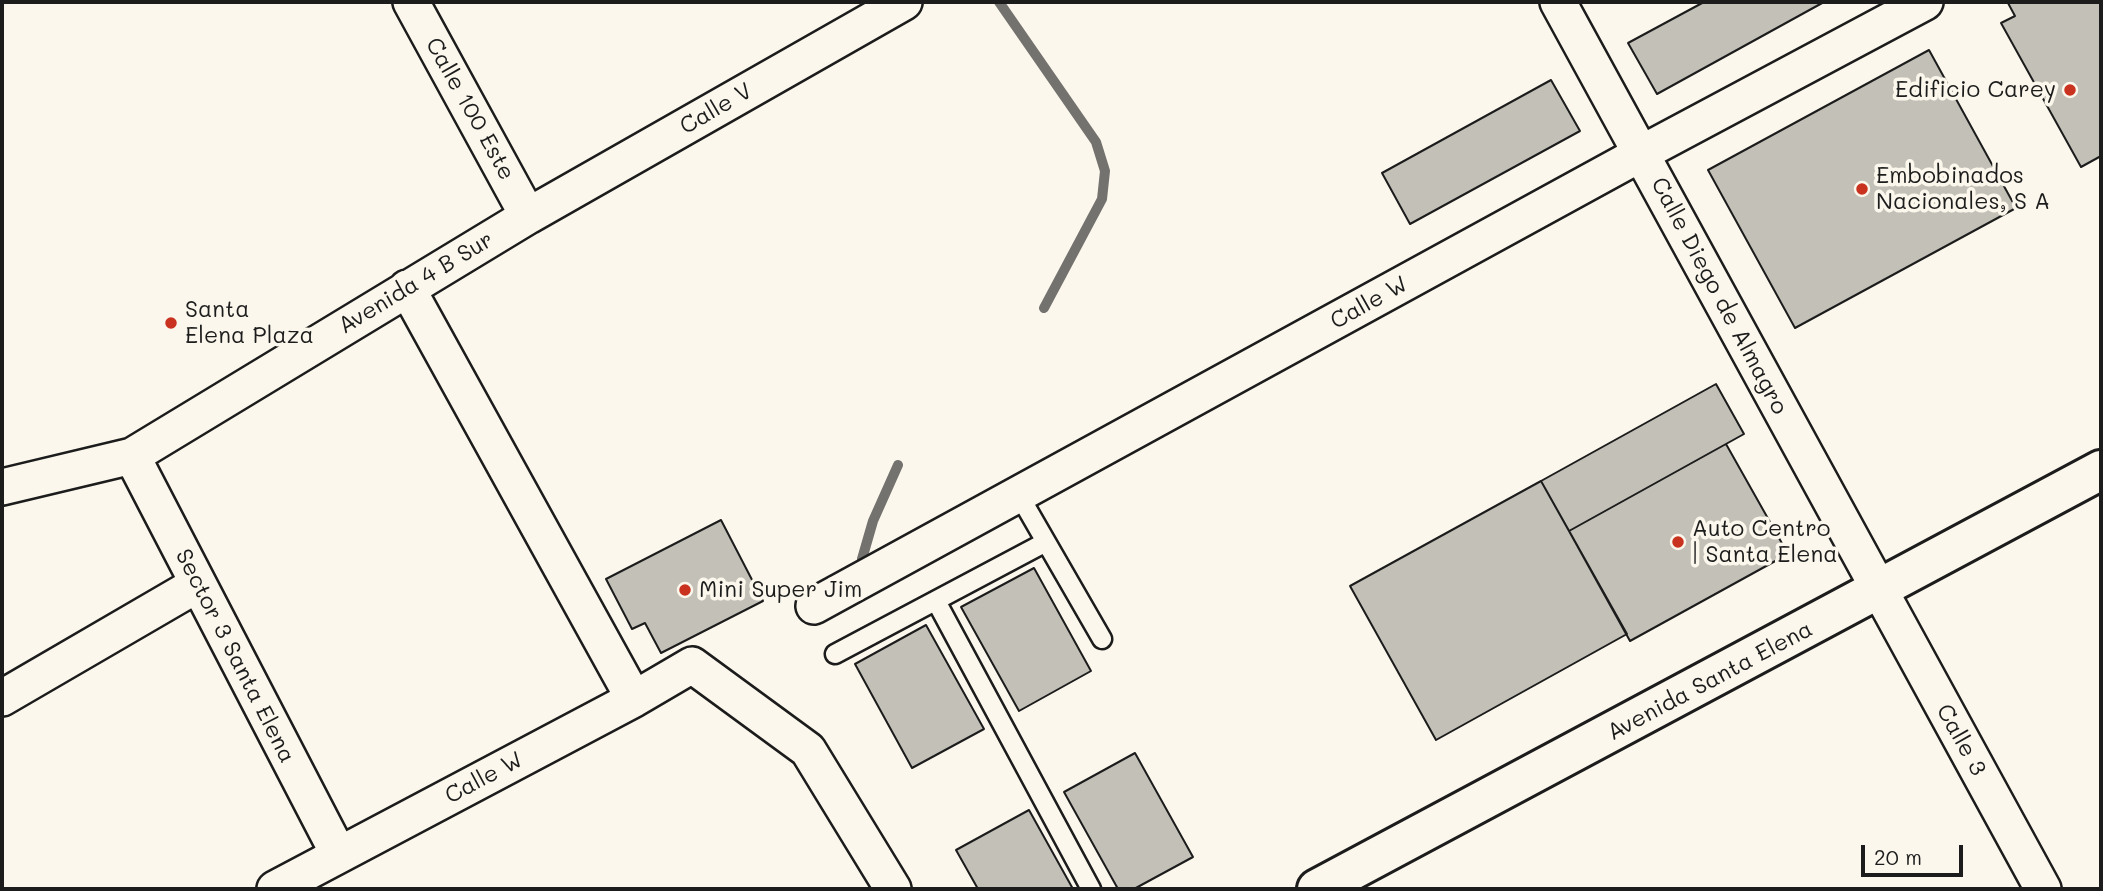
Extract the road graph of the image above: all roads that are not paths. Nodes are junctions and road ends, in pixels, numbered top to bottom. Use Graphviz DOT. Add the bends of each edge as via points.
graph roads {
  1 [pos="411,2"];
  2 [pos="904,2"];
  3 [pos="1558,2"];
  4 [pos="1925,2"];
  5 [pos="1642,153"];
  6 [pos="528,216"];
  7 [pos="407,288"];
  8 [pos="132,456"];
  9 [pos="2101,470"];
  10 [pos="2,487"];
  11 [pos="1019,495"];
  12 [pos="1046,542"];
  13 [pos="198,584"];
  14 [pos="1879,591"];
  15 [pos="936,601"];
  16 [pos="814,606"];
  17 [pos="1102,639"];
  18 [pos="835,654"];
  19 [pos="2,698"];
  20 [pos="634,699"];
  21 [pos="339,855"];
  22 [pos="889,888"];
  23 [pos="275,889"];
  24 [pos="1091,889"];
  25 [pos="1317,889"];
  26 [pos="2043,889"];
  1 -- 6 [label="street, Calle 100 Este"];
  2 -- 6 [label="street, Calle V"];
  3 -- 5 [label="street, Calle Diego de Almagro"];
  4 -- 5 [label="street, Calle W"];
  5 -- 11 [label="street, Calle W"];
  5 -- 14 [label="street, Calle Diego de Almagro"];
  6 -- 7 [label="street, Avenida 4 B Sur"];
  7 -- 8 [label="street, Avenida 4 B Sur"];
  7 -- 20 [label="street"];
  8 -- 10 [label="street, Avenida 4 B Sur"];
  8 -- 13 [label="street, Sector 3 Santa Elena"];
  9 -- 14 [label="street, Avenida Santa Elena"];
  11 -- 12 [label="lane"];
  11 -- 16 [label="street, Calle W"];
  12 -- 15 [label="lane"];
  12 -- 17 [label="lane"];
  13 -- 19 [label="street"];
  13 -- 21 [label="street, Sector 3 Santa Elena"];
  14 -- 25 [label="street, Avenida Santa Elena"];
  14 -- 26 [label="street, Calle 3"];
  15 -- 18 [label="lane"];
  15 -- 24 [label="lane"];
  20 -- 21 [label="street, Calle W"];
  20 -- 22 [label="street, Calle W" via="692,666 808,750"];
  21 -- 23 [label="street, Calle W"];
}
